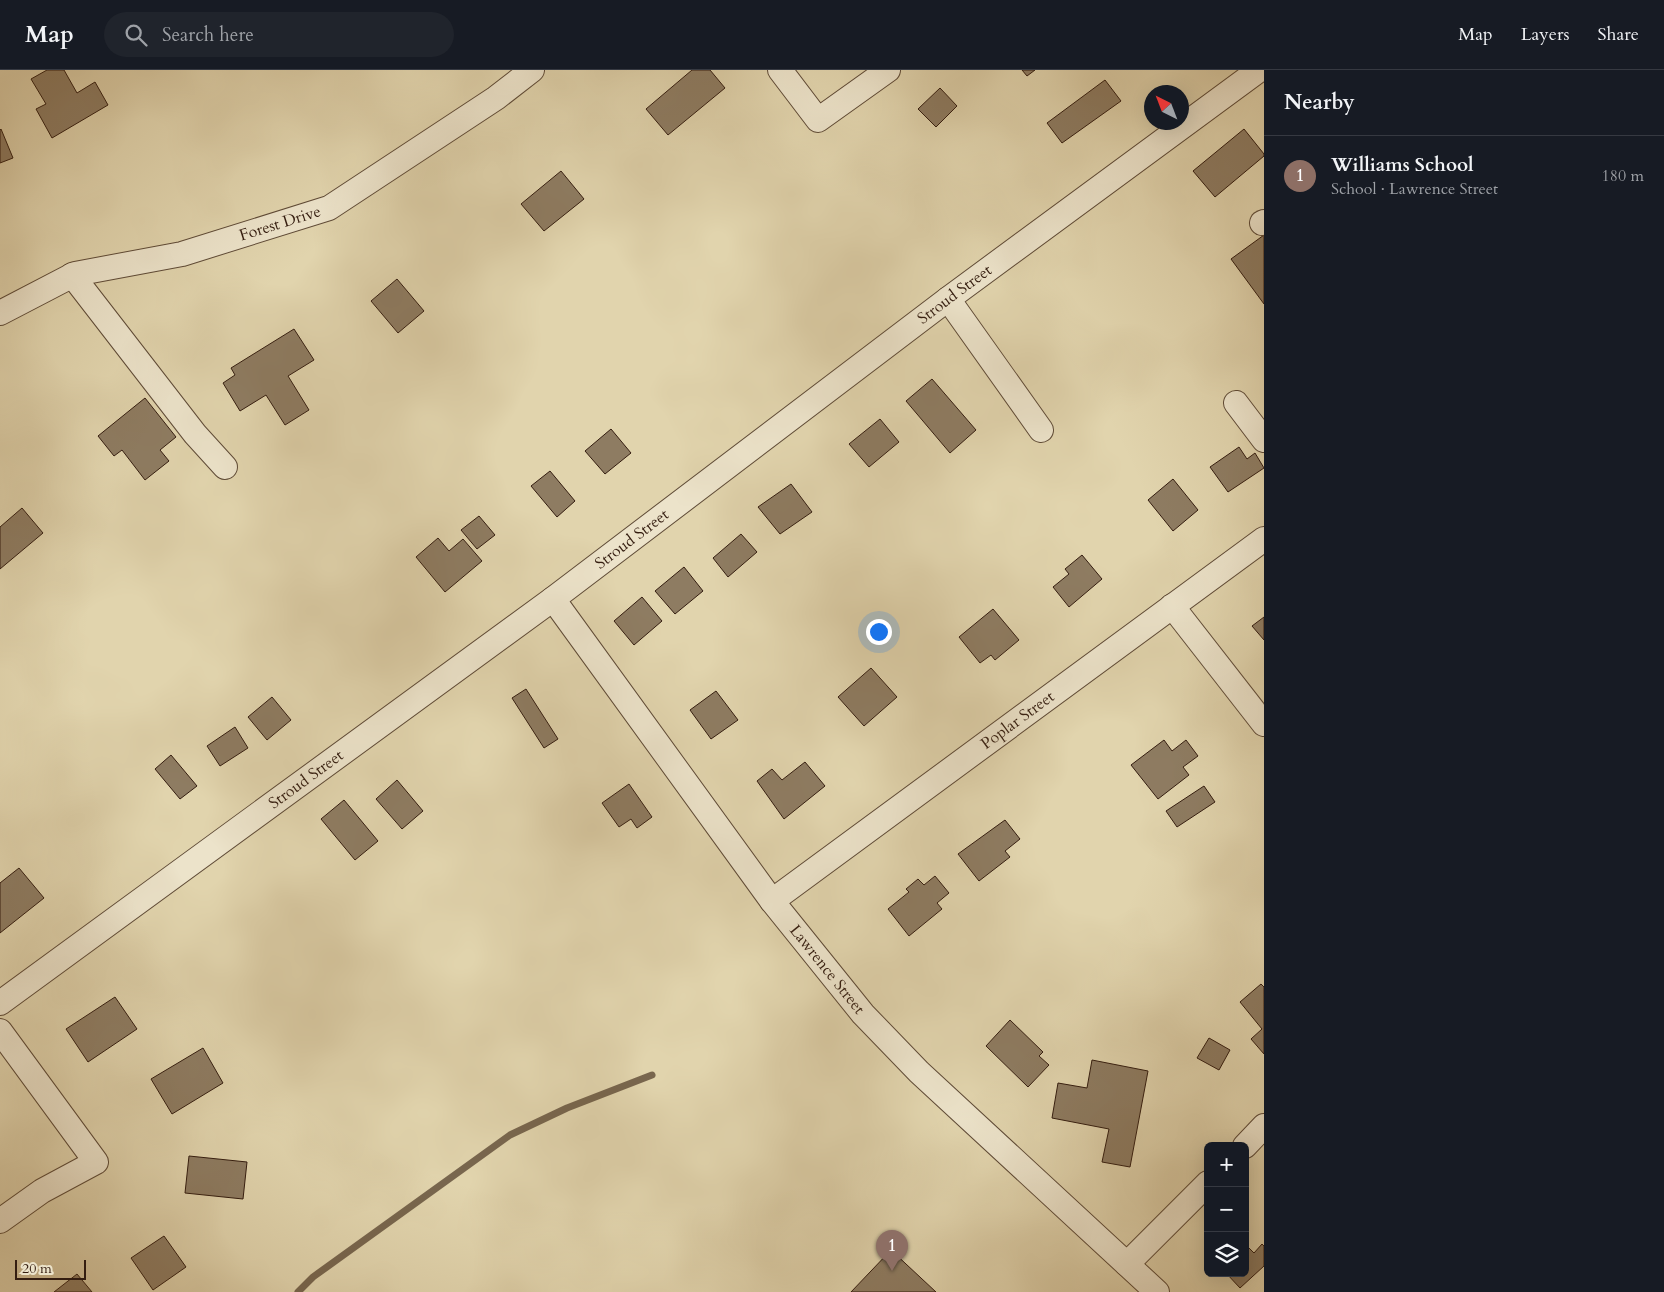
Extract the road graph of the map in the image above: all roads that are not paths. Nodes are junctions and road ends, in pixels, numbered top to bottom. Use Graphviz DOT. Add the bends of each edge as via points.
graph roads {
  1 [pos="532,70"];
  2 [pos="780,70"];
  3 [pos="888,70"];
  4 [pos="1259,70"];
  5 [pos="72,275"];
  6 [pos="948,299"];
  7 [pos="0,313"];
  8 [pos="1236,403"];
  9 [pos="1041,430"];
  10 [pos="1264,440"];
  11 [pos="225,467"];
  12 [pos="1264,539"];
  13 [pos="553,598"];
  14 [pos="1172,606"];
  15 [pos="1264,724"];
  16 [pos="772,901"];
  17 [pos="0,1003"];
  18 [pos="0,1031"];
  19 [pos="1264,1126"];
  20 [pos="1248,1142"];
  21 [pos="1204,1187"];
  22 [pos="0,1221"];
  23 [pos="1127,1264"];
  24 [pos="1157,1292"];
  1 -- 5 [label="street, Forest Drive" via="488,103 329,208 182,254"];
  2 -- 3 [label="street" via="818,120"];
  4 -- 6 [label="street, Stroud Street"];
  5 -- 7 [label="street, Forest Drive"];
  5 -- 11 [label="street" via="195,434"];
  6 -- 9 [label="street"];
  6 -- 13 [label="street, Stroud Street"];
  8 -- 10 [label="street"];
  12 -- 14 [label="street, Poplar Street"];
  13 -- 16 [label="street, Lawrence Street"];
  13 -- 17 [label="street, Stroud Street"];
  14 -- 15 [label="street"];
  14 -- 16 [label="street, Poplar Street"];
  16 -- 23 [label="street, Lawrence Street" via="863,1014 894,1046"];
  18 -- 22 [label="street" via="96,1162 42,1191"];
  19 -- 20 [label="street"];
  21 -- 23 [label="street"];
  23 -- 24 [label="street, Lawrence Street"];
}
